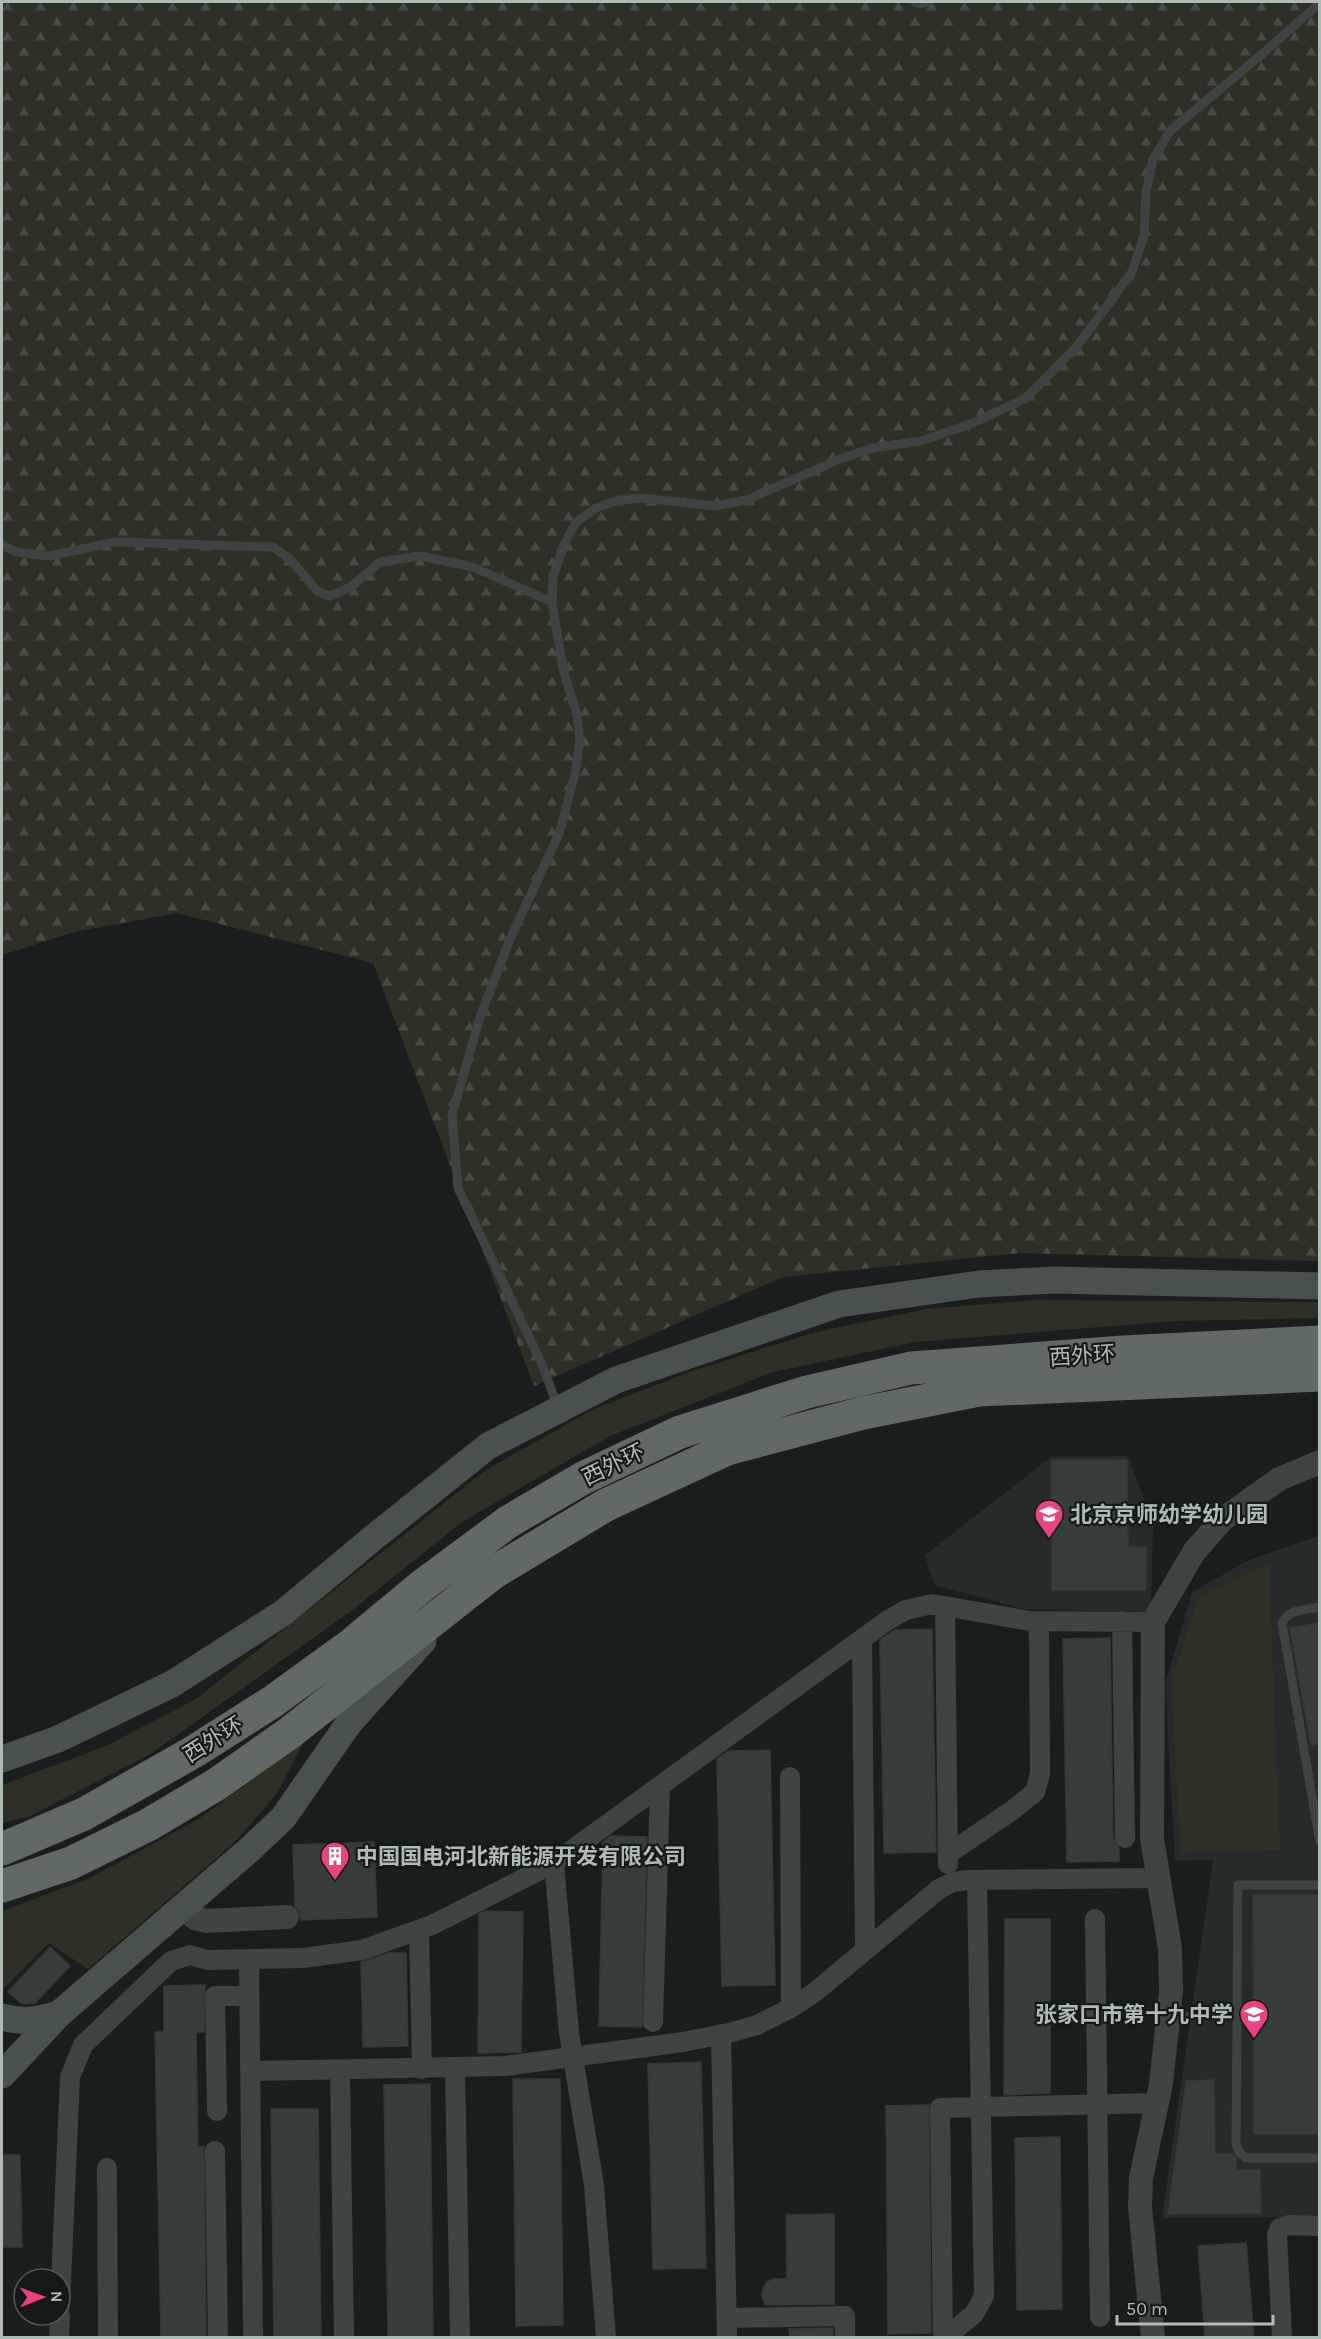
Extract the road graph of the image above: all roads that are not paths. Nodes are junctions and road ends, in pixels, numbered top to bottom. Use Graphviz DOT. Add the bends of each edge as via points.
graph roads {
  1 [pos="915,2"];
  2 [pos="926,2"];
  3 [pos="1320,3"];
  4 [pos="2,545"];
  5 [pos="552,602"];
  6 [pos="1320,1286"];
  7 [pos="1320,1342"];
  8 [pos="1320,1375"];
  9 [pos="558,1410"];
  10 [pos="1320,1462"];
  11 [pos="508,1564"];
  12 [pos="945,1606"];
  13 [pos="1320,1607"];
  14 [pos="1039,1621"];
  15 [pos="1122,1622"];
  16 [pos="1153,1622"];
  17 [pos="862,1641"];
  18 [pos="8,1754"];
  19 [pos="790,1777"];
  20 [pos="660,1787"];
  21 [pos="1125,1838"];
  22 [pos="1320,1842"];
  23 [pos="2,1849"];
  24 [pos="948,1854"];
  25 [pos="554,1863"];
  26 [pos="1159,1878"];
  27 [pos="977,1880"];
  28 [pos="4,1885"];
  29 [pos="948,1885"];
  30 [pos="1320,1885"];
  31 [pos="183,1907"];
  32 [pos="287,1917"];
  33 [pos="1095,1919"];
  34 [pos="419,1930"];
  35 [pos="865,1950"];
  36 [pos="249,1959"];
  37 [pos="249,1996"];
  38 [pos="791,2008"];
  39 [pos="59,2014"];
  40 [pos="1237,2015"];
  41 [pos="2,2017"];
  42 [pos="1169,2017"];
  43 [pos="652,2022"];
  44 [pos="721,2034"];
  45 [pos="573,2056"];
  46 [pos="422,2068"];
  47 [pos="455,2068"];
  48 [pos="340,2070"];
  49 [pos="250,2071"];
  50 [pos="2,2075"];
  51 [pos="1157,2103"];
  52 [pos="1097,2105"];
  53 [pos="982,2107"];
  54 [pos="216,2111"];
  55 [pos="215,2151"];
  56 [pos="1320,2158"];
  57 [pos="107,2168"];
  58 [pos="1320,2226"];
  59 [pos="62,2267"];
  60 [pos="1100,2317"];
  61 [pos="727,2328"];
  62 [pos="108,2337"];
  63 [pos="218,2337"];
  64 [pos="253,2337"];
  65 [pos="344,2337"];
  66 [pos="460,2337"];
  67 [pos="606,2337"];
  68 [pos="845,2337"];
  69 [pos="944,2337"];
  70 [pos="1153,2337"];
  71 [pos="1282,2337"];
  1 -- 2 [label="lane"];
  3 -- 5 [label="lane" via="1170,131 1153,159 1146,192 1144,236 1132,272 1078,345 1026,398 973,423 921,441 873,448 840,459 747,500 715,506 642,498 596,508 576,522 563,547 553,577"];
  4 -- 5 [label="lane" via="16,552 49,556 116,542 273,548 291,560 317,591 330,596 351,587 380,562 420,556 473,567"];
  5 -- 9 [label="lane" via="564,669 578,715 580,740 575,774 559,834 511,937 480,1017 452,1115 458,1188 542,1364"];
  6 -- 9 [label="main road" via="1055,1280 979,1284 839,1304 616,1380"];
  7 -- 23 [label="highway, 西外环" via="911,1368 807,1392 680,1432 583,1478 508,1522 352,1644 195,1751 84,1814"];
  8 -- 11 [label="highway, 西外环" via="979,1390 863,1413 727,1449 606,1505"];
  9 -- 18 [label="main road" via="488,1446 283,1613 172,1684 58,1739"];
  10 -- 16 [label="street" via="1279,1479 1222,1520 1194,1552"];
  11 -- 28 [label="highway, 西外环" via="217,1784 148,1825 71,1863"];
  11 -- 31 [label="main road" via="426,1638 349,1723 283,1818"];
  12 -- 14 [label="street"];
  12 -- 17 [label="street" via="932,1604 906,1610"];
  12 -- 24 [label="street"];
  13 -- 22 [label="lane" via="1291,1613 1282,1623"];
  14 -- 15 [label="street"];
  14 -- 24 [label="street" via="1040,1774 1035,1792"];
  15 -- 16 [label="street"];
  15 -- 21 [label="street"];
  16 -- 26 [label="street" via="1152,1838"];
  17 -- 20 [label="street"];
  17 -- 35 [label="street"];
  19 -- 38 [label="street"];
  20 -- 25 [label="street"];
  20 -- 43 [label="street"];
  24 -- 29 [label="street"];
  25 -- 34 [label="street"];
  25 -- 45 [label="street"];
  26 -- 27 [label="street"];
  26 -- 42 [label="street" via="1170,1949"];
  27 -- 29 [label="street"];
  27 -- 53 [label="street"];
  29 -- 35 [label="street" via="939,1888"];
  30 -- 40 [label="lane" via="1238,1885"];
  31 -- 32 [label="street" via="195,1918 207,1921"];
  31 -- 39 [label="main road"];
  33 -- 52 [label="street"];
  34 -- 36 [label="street" via="362,1950 303,1958"];
  34 -- 46 [label="street"];
  35 -- 38 [label="street"];
  36 -- 37 [label="street"];
  36 -- 59 [label="street" via="207,1960 190,1955 171,1960 83,2045 70,2076"];
  37 -- 49 [label="street"];
  37 -- 54 [label="street" via="215,1996"];
  38 -- 44 [label="street" via="757,2025"];
  39 -- 41 [label="main road" via="18,2021"];
  39 -- 50 [label="main road"];
  40 -- 42 [label="lane"];
  40 -- 56 [label="lane" via="1239,2152 1246,2157"];
  42 -- 51 [label="street"];
  44 -- 45 [label="street"];
  44 -- 61 [label="street"];
  45 -- 47 [label="street" via="505,2066"];
  45 -- 67 [label="street" via="594,2186"];
  46 -- 47 [label="street"];
  46 -- 48 [label="street"];
  47 -- 66 [label="street"];
  48 -- 49 [label="street"];
  48 -- 65 [label="street"];
  49 -- 64 [label="street"];
  51 -- 52 [label="street"];
  51 -- 70 [label="street" via="1141,2178 1140,2207"];
  52 -- 53 [label="street"];
  52 -- 60 [label="street"];
  53 -- 69 [label="street" via="984,2296 974,2314"];
  53 -- 69 [label="street" via="940,2108"];
  55 -- 63 [label="street"];
  57 -- 62 [label="street"];
  58 -- 71 [label="street" via="1289,2225 1280,2228 1277,2235"];
  61 -- 68 [label="street" via="845,2316"];
}
